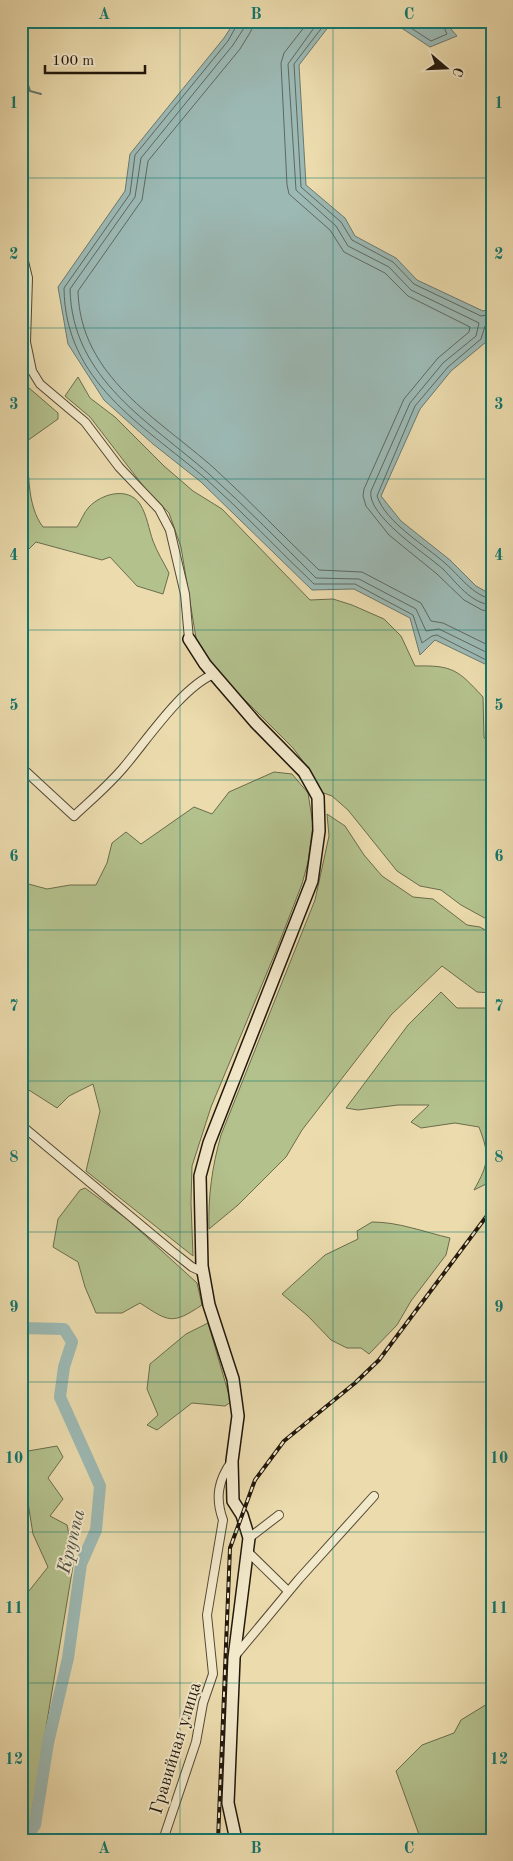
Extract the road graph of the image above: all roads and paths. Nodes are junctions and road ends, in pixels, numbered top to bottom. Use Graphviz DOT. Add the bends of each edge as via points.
graph roads {
  1 [pos="21,249"];
  2 [pos="189,639"];
  3 [pos="214,674"];
  4 [pos="21,767"];
  5 [pos="21,1125"];
  6 [pos="203,1272"];
  7 [pos="232,1461"];
  8 [pos="374,1496"];
  9 [pos="279,1515"];
  10 [pos="250,1538"];
  11 [pos="248,1552"];
  12 [pos="288,1591"];
  13 [pos="234,1658"];
  14 [pos="163,1840"];
  15 [pos="236,1840"];
  1 -- 2 [label="street" via="28,278 26,342 32,371 40,384 84,422 119,467 159,509 170,530 185,594"];
  2 -- 3 [label="street"];
  3 -- 4 [label="street" via="201,679 165,716 123,768 74,816"];
  3 -- 6 [label="street" via="304,772 318,797 319,831 312,881 209,1143 200,1176"];
  5 -- 6 [label="street" via="172,1251"];
  6 -- 7 [label="street" via="219,1338 233,1378 238,1416"];
  7 -- 10 [label="street" via="233,1501"];
  7 -- 14 [label="street, Гравийная улица" via="222,1474 218,1505 223,1520 207,1615 213,1674 196,1742"];
  8 -- 12 [label="street"];
  9 -- 10 [label="street"];
  10 -- 11 [label="street"];
  11 -- 12 [label="street"];
  11 -- 13 [label="street"];
  12 -- 13 [label="street"];
  13 -- 15 [label="street" via="228,1803"];
}
